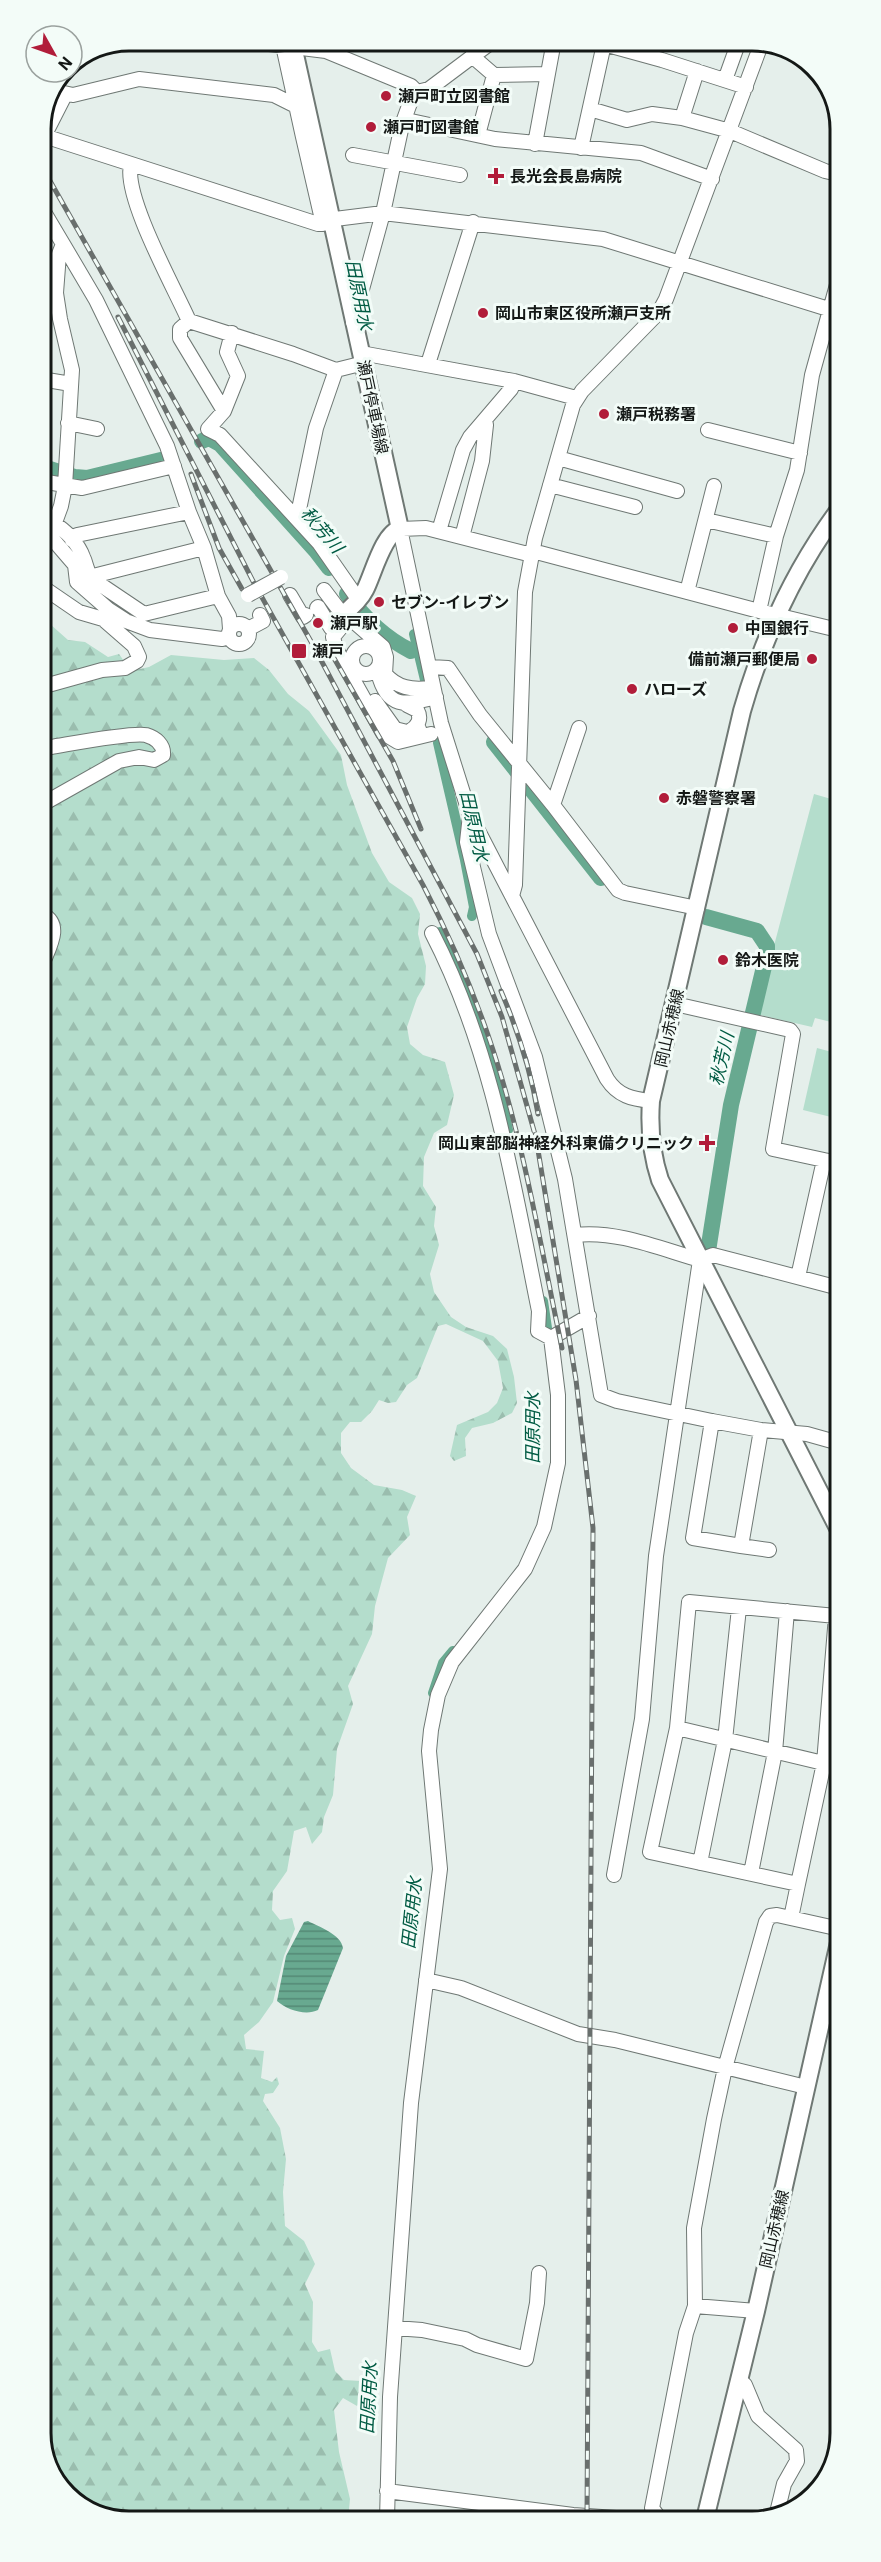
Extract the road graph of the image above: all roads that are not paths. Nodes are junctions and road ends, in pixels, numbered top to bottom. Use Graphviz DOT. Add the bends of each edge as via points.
graph roads {
  1 [pos="289,51"];
  2 [pos="290,51"];
  3 [pos="326,51"];
  4 [pos="479,51"];
  5 [pos="552,51"];
  6 [pos="597,51"];
  7 [pos="629,51"];
  8 [pos="735,51"];
  9 [pos="759,51"];
  10 [pos="472,56"];
  11 [pos="697,71"];
  12 [pos="548,74"];
  13 [pos="494,75"];
  14 [pos="725,80"];
  15 [pos="746,87"];
  16 [pos="417,92"];
  17 [pos="60,93"];
  18 [pos="294,105"];
  19 [pos="590,109"];
  20 [pos="405,117"];
  21 [pos="682,118"];
  22 [pos="730,131"];
  23 [pos="478,135"];
  24 [pos="308,136"];
  25 [pos="51,141"];
  26 [pos="535,144"];
  27 [pos="581,148"];
  28 [pos="353,155"];
  29 [pos="393,162"];
  30 [pos="131,165"];
  31 [pos="830,172"];
  32 [pos="460,175"];
  33 [pos="712,179"];
  34 [pos="383,213"];
  35 [pos="473,222"];
  36 [pos="327,223"];
  37 [pos="51,224"];
  38 [pos="63,244"];
  39 [pos="679,264"];
  40 [pos="830,310"];
  41 [pos="189,321"];
  42 [pos="353,322"];
  43 [pos="830,323"];
  44 [pos="232,333"];
  45 [pos="363,358"];
  46 [pos="428,364"];
  47 [pos="336,370"];
  48 [pos="51,381"];
  49 [pos="514,381"];
  50 [pos="71,382"];
  51 [pos="576,398"];
  52 [pos="224,411"];
  53 [pos="485,420"];
  54 [pos="68,423"];
  55 [pos="97,429"];
  56 [pos="708,430"];
  57 [pos="800,453"];
  58 [pos="558,458"];
  59 [pos="174,466"];
  60 [pos="65,478"];
  61 [pos="51,480"];
  62 [pos="550,485"];
  63 [pos="714,486"];
  64 [pos="677,491"];
  65 [pos="635,507"];
  66 [pos="189,512"];
  67 [pos="297,519"];
  68 [pos="706,520"];
  69 [pos="830,523"];
  70 [pos="51,528"];
  71 [pos="400,529"];
  72 [pos="439,531"];
  73 [pos="51,535"];
  74 [pos="776,536"];
  75 [pos="51,537"];
  76 [pos="462,537"];
  77 [pos="72,540"];
  78 [pos="204,548"];
  79 [pos="532,553"];
  80 [pos="281,577"];
  81 [pos="92,579"];
  82 [pos="324,590"];
  83 [pos="687,592"];
  84 [pos="51,593"];
  85 [pos="249,595"];
  86 [pos="290,595"];
  87 [pos="218,596"];
  88 [pos="759,612"];
  89 [pos="106,615"];
  90 [pos="260,615"];
  91 [pos="775,616"];
  92 [pos="348,618"];
  93 [pos="235,627"];
  94 [pos="830,628"];
  95 [pos="373,647"];
  96 [pos="354,666"];
  97 [pos="378,667"];
  98 [pos="430,667"];
  99 [pos="51,684"];
  100 [pos="433,692"];
  101 [pos="407,705"];
  102 [pos="441,723"];
  103 [pos="579,729"];
  104 [pos="410,731"];
  105 [pos="431,734"];
  106 [pos="51,747"];
  107 [pos="519,764"];
  108 [pos="51,800"];
  109 [pos="553,805"];
  110 [pos="470,815"];
  111 [pos="512,896"];
  112 [pos="697,908"];
  113 [pos="51,923"];
  114 [pos="432,933"];
  115 [pos="51,940"];
  116 [pos="675,1004"];
  117 [pos="651,1101"];
  118 [pos="824,1160"];
  119 [pos="830,1161"];
  120 [pos="590,1234"];
  121 [pos="575,1235"];
  122 [pos="700,1260"];
  123 [pos="582,1272"];
  124 [pos="798,1277"];
  125 [pos="830,1286"];
  126 [pos="589,1316"];
  127 [pos="551,1338"];
  128 [pos="678,1413"];
  129 [pos="712,1421"];
  130 [pos="760,1430"];
  131 [pos="791,1434"];
  132 [pos="830,1440"];
  133 [pos="830,1512"];
  134 [pos="741,1546"];
  135 [pos="770,1550"];
  136 [pos="739,1608"];
  137 [pos="788,1611"];
  138 [pos="830,1615"];
  139 [pos="830,1695"];
  140 [pos="677,1728"];
  141 [pos="725,1740"];
  142 [pos="775,1752"];
  143 [pos="824,1763"];
  144 [pos="830,1764"];
  145 [pos="700,1863"];
  146 [pos="751,1873"];
  147 [pos="614,1875"];
  148 [pos="798,1884"];
  149 [pos="791,1918"];
  150 [pos="830,1927"];
  151 [pos="426,1980"];
  152 [pos="830,1982"];
  153 [pos="725,2068"];
  154 [pos="806,2087"];
  155 [pos="539,2273"];
  156 [pos="695,2306"];
  157 [pos="756,2311"];
  158 [pos="395,2328"];
  159 [pos="739,2380"];
  160 [pos="387,2492"];
  161 [pos="779,2506"];
  162 [pos="387,2511"];
  163 [pos="541,2511"];
  164 [pos="654,2511"];
  165 [pos="707,2511"];
  1 -- 18 [label="street"];
  2 -- 24 [label="main road, 瀬戸停車場線"];
  3 -- 16 [label="street" via="411,86"];
  4 -- 10 [label="street"];
  5 -- 12 [label="street"];
  6 -- 19 [label="street"];
  7 -- 11 [label="street"];
  8 -- 14 [label="street"];
  9 -- 15 [label="street"];
  10 -- 13 [label="street"];
  10 -- 16 [label="street" via="429,89"];
  11 -- 14 [label="street"];
  11 -- 21 [label="street"];
  12 -- 13 [label="street"];
  12 -- 26 [label="street"];
  13 -- 23 [label="street"];
  14 -- 15 [label="street"];
  15 -- 22 [label="street"];
  16 -- 20 [label="street"];
  17 -- 18 [label="street" via="139,79 274,95"];
  18 -- 24 [label="street"];
  19 -- 21 [label="street" via="627,120 652,114"];
  19 -- 27 [label="street"];
  20 -- 23 [label="street"];
  20 -- 29 [label="street"];
  21 -- 22 [label="street"];
  22 -- 31 [label="street"];
  22 -- 33 [label="street"];
  23 -- 26 [label="street"];
  24 -- 36 [label="main road, 瀬戸停車場線"];
  25 -- 30 [label="street"];
  26 -- 27 [label="street"];
  27 -- 33 [label="street" via="641,153"];
  28 -- 29 [label="street"];
  29 -- 32 [label="street"];
  29 -- 34 [label="street"];
  30 -- 36 [label="street"];
  30 -- 41 [label="street" via="137,207"];
  33 -- 39 [label="street"];
  34 -- 35 [label="street"];
  34 -- 36 [label="street"];
  34 -- 42 [label="street"];
  35 -- 39 [label="street" via="603,239"];
  35 -- 46 [label="street"];
  36 -- 42 [label="main road, 瀬戸停車場線"];
  37 -- 38 [label="street"];
  38 -- 50 [label="street" via="56,293 69,351"];
  38 -- 59 [label="street" via="102,311"];
  39 -- 40 [label="street"];
  39 -- 51 [label="street" via="659,312"];
  41 -- 44 [label="street"];
  41 -- 52 [label="street" via="180,329 180,338"];
  42 -- 45 [label="main road, 瀬戸停車場線"];
  43 -- 57 [label="street" via="812,375"];
  44 -- 47 [label="street"];
  44 -- 52 [label="street" via="227,352 238,376"];
  45 -- 46 [label="street"];
  45 -- 47 [label="street"];
  45 -- 71 [label="main road, 瀬戸停車場線"];
  46 -- 49 [label="street"];
  47 -- 67 [label="street" via="316,428"];
  48 -- 50 [label="street"];
  49 -- 51 [label="street"];
  49 -- 53 [label="street"];
  50 -- 54 [label="street"];
  51 -- 58 [label="street"];
  52 -- 67 [label="street" via="208,429 220,435"];
  53 -- 72 [label="street" via="463,450"];
  53 -- 76 [label="street" via="482,461"];
  54 -- 55 [label="street"];
  54 -- 60 [label="street"];
  56 -- 57 [label="street"];
  57 -- 74 [label="street"];
  58 -- 62 [label="street"];
  58 -- 64 [label="street"];
  59 -- 60 [label="street" via="82,488"];
  59 -- 66 [label="street"];
  60 -- 61 [label="street"];
  60 -- 70 [label="street" via="61,506"];
  62 -- 65 [label="street"];
  62 -- 79 [label="street"];
  63 -- 68 [label="street"];
  66 -- 77 [label="street" via="77,535"];
  66 -- 78 [label="street"];
  67 -- 92 [label="street" via="319,543"];
  68 -- 74 [label="street"];
  68 -- 83 [label="street"];
  69 -- 91 [label="main road, 岡山赤穂線"];
  71 -- 72 [label="street"];
  71 -- 92 [label="main road" via="388,538"];
  71 -- 98 [label="street"];
  72 -- 76 [label="street"];
  73 -- 77 [label="street"];
  74 -- 88 [label="street"];
  75 -- 89 [label="street" via="75,565 77,582"];
  76 -- 79 [label="street"];
  77 -- 81 [label="street"];
  78 -- 81 [label="street"];
  78 -- 87 [label="street"];
  79 -- 83 [label="street"];
  79 -- 107 [label="street" via="523,618"];
  80 -- 85 [label="street, bridge"];
  81 -- 87 [label="street" via="144,614"];
  82 -- 92 [label="street"];
  83 -- 88 [label="street"];
  84 -- 89 [label="street" via="79,612"];
  86 -- 92 [label="street" via="303,617 318,607 331,628"];
  87 -- 93 [label="street"];
  88 -- 91 [label="street"];
  89 -- 93 [label="street" via="150,630 222,639"];
  89 -- 99 [label="street" via="134,646 137,661 125,668"];
  90 -- 93 [label="street" via="264,621"];
  91 -- 94 [label="street"];
  91 -- 112 [label="main road, 岡山赤穂線" via="742,711"];
  92 -- 95 [label="street"];
  92 -- 96 [label="street" via="343,640"];
  92 -- 100 [label="street" via="383,647 384,670 389,679 411,690"];
  92 -- 105 [label="street" via="333,637 336,649 383,734 398,742"];
  95 -- 96 [label="street" via="360,647 353,653"];
  95 -- 97 [label="street" via="380,658"];
  96 -- 97 [label="street" via="368,674"];
  96 -- 104 [label="street" via="388,722 401,731"];
  97 -- 101 [label="street" via="388,693"];
  98 -- 100 [label="street"];
  98 -- 107 [label="street" via="448,668"];
  100 -- 101 [label="street"];
  100 -- 102 [label="street"];
  101 -- 104 [label="street" via="417,710 420,718"];
  102 -- 104 [label="street"];
  102 -- 110 [label="street"];
  103 -- 109 [label="street"];
  106 -- 108 [label="street" via="142,735 158,741 164,750 154,760 140,757 119,761"];
  107 -- 109 [label="street"];
  107 -- 111 [label="street"];
  109 -- 112 [label="street" via="618,890"];
  110 -- 111 [label="street"];
  110 -- 121 [label="street" via="467,842 489,934 534,1057"];
  111 -- 117 [label="street" via="614,1089 624,1096"];
  112 -- 116 [label="main road, 岡山赤穂線"];
  113 -- 115 [label="street"];
  114 -- 127 [label="street" via="459,990 481,1053 525,1241 539,1311 538,1331"];
  116 -- 117 [label="main road, 岡山赤穂線"];
  116 -- 118 [label="street" via="790,1030 793,1035 772,1149"];
  117 -- 122 [label="main road, 岡山赤穂線" via="650,1142 654,1162"];
  118 -- 119 [label="street"];
  118 -- 124 [label="street"];
  120 -- 121 [label="street"];
  120 -- 122 [label="street"];
  120 -- 123 [label="street"];
  121 -- 123 [label="street"];
  122 -- 124 [label="street" via="713,1255"];
  122 -- 128 [label="street"];
  122 -- 131 [label="main road, 岡山赤穂線"];
  123 -- 126 [label="street"];
  124 -- 125 [label="street"];
  126 -- 127 [label="street"];
  126 -- 128 [label="street" via="602,1395"];
  127 -- 151 [label="street" via="558,1395 558,1463 544,1527 525,1569 452,1662 438,1695 431,1730 429,1750 440,1869"];
  128 -- 129 [label="street"];
  128 -- 147 [label="street" via="656,1556 642,1719"];
  129 -- 130 [label="street"];
  129 -- 134 [label="street" via="693,1538"];
  130 -- 131 [label="street"];
  130 -- 134 [label="street"];
  131 -- 132 [label="street"];
  131 -- 133 [label="main road, 岡山赤穂線"];
  134 -- 135 [label="street"];
  136 -- 137 [label="street"];
  136 -- 140 [label="street" via="689,1602"];
  136 -- 141 [label="street"];
  137 -- 138 [label="street"];
  137 -- 142 [label="street"];
  139 -- 143 [label="street"];
  140 -- 141 [label="street"];
  140 -- 145 [label="street" via="650,1852"];
  141 -- 142 [label="street"];
  141 -- 145 [label="street"];
  142 -- 143 [label="street"];
  142 -- 146 [label="street"];
  143 -- 144 [label="street"];
  143 -- 148 [label="street"];
  145 -- 146 [label="street"];
  146 -- 148 [label="street"];
  148 -- 149 [label="street"];
  149 -- 150 [label="street"];
  149 -- 153 [label="street" via="770,1916 766,1922"];
  151 -- 153 [label="street" via="461,1988 578,2034"];
  151 -- 158 [label="street" via="410,2114"];
  152 -- 154 [label="main road, 岡山赤穂線"];
  153 -- 154 [label="street"];
  153 -- 156 [label="street" via="694,2228"];
  154 -- 157 [label="main road, 岡山赤穂線"];
  155 -- 158 [label="street" via="526,2358 465,2339"];
  156 -- 157 [label="street"];
  156 -- 164 [label="street"];
  157 -- 159 [label="main road, 岡山赤穂線"];
  158 -- 160 [label="street"];
  159 -- 161 [label="street" via="759,2416 796,2450 797,2462 784,2484"];
  159 -- 165 [label="main road, 岡山赤穂線"];
  160 -- 162 [label="street"];
  160 -- 163 [label="street"];
}
